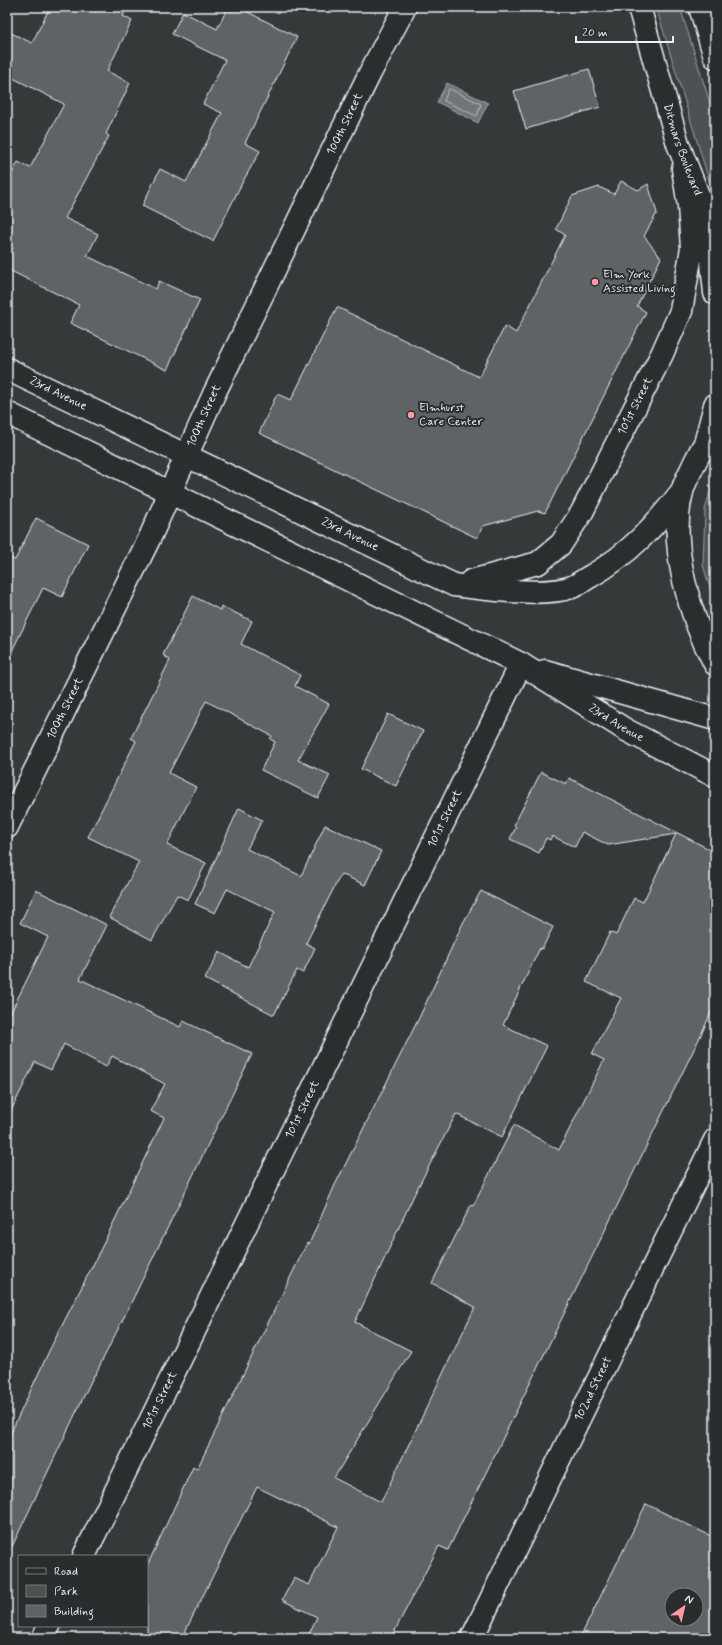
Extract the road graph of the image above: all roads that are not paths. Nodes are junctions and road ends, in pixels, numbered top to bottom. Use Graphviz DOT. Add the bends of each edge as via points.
graph roads {
  1 [pos="405,7"];
  2 [pos="639,7"];
  3 [pos="700,7"];
  4 [pos="715,57"];
  5 [pos="678,144"];
  6 [pos="715,293"];
  7 [pos="7,369"];
  8 [pos="715,405"];
  9 [pos="7,413"];
  10 [pos="710,436"];
  11 [pos="186,455"];
  12 [pos="682,491"];
  13 [pos="169,493"];
  14 [pos="454,585"];
  15 [pos="521,664"];
  16 [pos="715,664"];
  17 [pos="715,719"];
  18 [pos="715,776"];
  19 [pos="7,827"];
  20 [pos="715,1140"];
  21 [pos="84,1555"];
  22 [pos="48,1627"];
  23 [pos="43,1638"];
  24 [pos="472,1638"];
  1 -- 11 [label="street, 100th Street" via="370,74"];
  2 -- 5 [label="street, Ditmars Boulevard"];
  3 -- 4 [label="street"];
  5 -- 6 [label="street, Ditmars Boulevard" via="700,200 711,254"];
  5 -- 14 [label="street, 101st Street" via="689,206 692,248 681,311 582,512 561,544 538,563"];
  7 -- 11 [label="street, 23rd Avenue"];
  8 -- 10 [label="street"];
  9 -- 13 [label="street, 23rd Avenue"];
  10 -- 12 [label="street"];
  11 -- 13 [label="street, 100th Street"];
  11 -- 14 [label="street, 23rd Avenue"];
  12 -- 14 [label="street, 23rd Avenue" via="659,521 633,546 605,568 572,587 540,592"];
  12 -- 16 [label="street" via="677,528 681,566 694,614"];
  13 -- 15 [label="street, 23rd Avenue"];
  13 -- 19 [label="street, 100th Street"];
  15 -- 17 [label="street, 23rd Avenue"];
  15 -- 18 [label="street, 23rd Avenue" via="626,730"];
  15 -- 21 [label="street, 101st Street"];
  20 -- 24 [label="street, 102nd Street"];
  22 -- 23 [label="street"];
}
